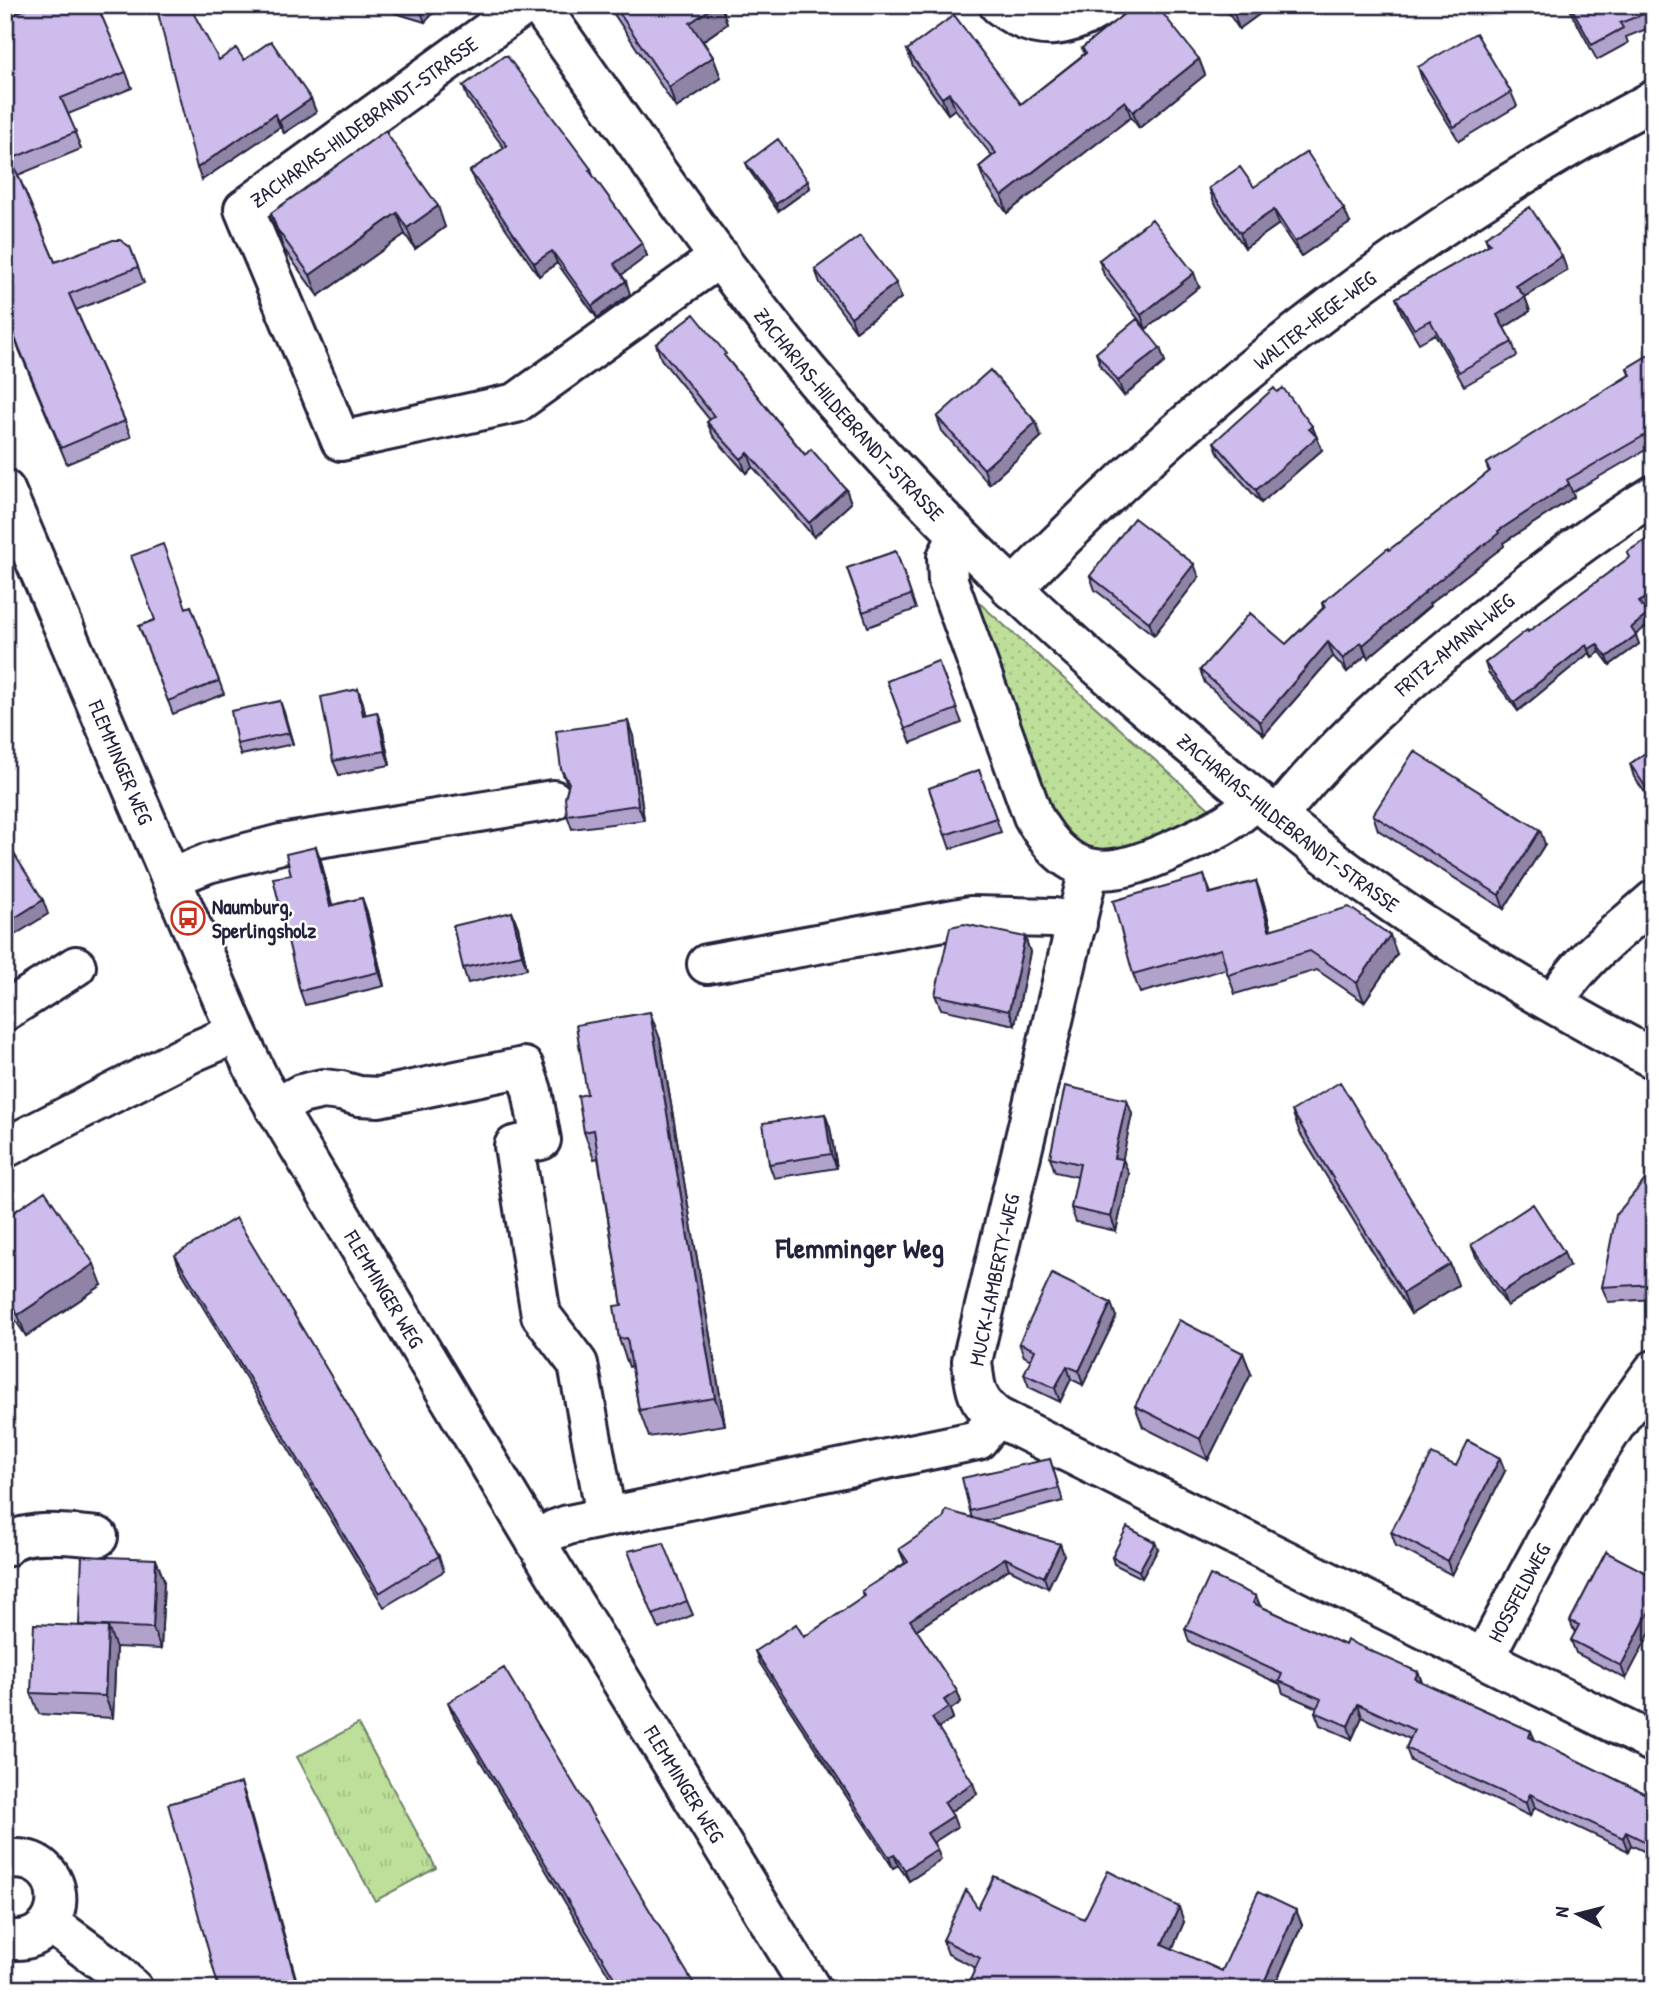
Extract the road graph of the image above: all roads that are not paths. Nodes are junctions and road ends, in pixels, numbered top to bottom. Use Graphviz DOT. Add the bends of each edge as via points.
graph roads {
  1 [pos="525,5"];
  2 [pos="540,5"];
  3 [pos="999,5"];
  4 [pos="1104,5"];
  5 [pos="1654,100"];
  6 [pos="720,257"];
  7 [pos="5,490"];
  8 [pos="1654,495"];
  9 [pos="958,536"];
  10 [pos="1012,590"];
  11 [pos="553,800"];
  12 [pos="1266,808"];
  13 [pos="1089,869"];
  14 [pos="171,878"];
  15 [pos="1654,900"];
  16 [pos="1077,924"];
  17 [pos="707,964"];
  18 [pos="76,966"];
  19 [pos="1554,1003"];
  20 [pos="5,1011"];
  21 [pos="237,1033"];
  22 [pos="1654,1059"];
  23 [pos="275,1108"];
  24 [pos="5,1148"];
  25 [pos="1654,1370"];
  26 [pos="997,1417"];
  27 [pos="606,1516"];
  28 [pos="98,1537"];
  29 [pos="536,1542"];
  30 [pos="5,1547"];
  31 [pos="1484,1658"];
  32 [pos="1653,1741"];
  33 [pos="5,1860"];
  34 [pos="50,1923"];
  35 [pos="5,1939"];
  36 [pos="133,1989"];
  37 [pos="811,1989"];
  1 -- 6 [label="street, ZACHARIAS-HILDEBRANDT-STRASSE" via="244,209 341,441 516,403"];
  2 -- 6 [label="street, ZACHARIAS-HILDEBRANDT-STRASSE"];
  3 -- 4 [label="street" via="1024,22 1045,26 1068,24"];
  5 -- 10 [label="street, WALTER-HEGE-WEG" via="1538,164 1313,319 1167,440"];
  6 -- 9 [label="street, ZACHARIAS-HILDEBRANDT-STRASSE" via="808,371"];
  7 -- 14 [label="street, FLEMMINGER WEG"];
  8 -- 12 [label="street, FRITZ-AMANN-WEG" via="1515,594 1416,674 1311,776"];
  9 -- 10 [label="street, ZACHARIAS-HILDEBRANDT-STRASSE"];
  9 -- 13 [label="street, ZACHARIAS-HILDEBRANDT-STRASSE" via="947,557 948,581 1033,816 1055,850"];
  10 -- 12 [label="street, ZACHARIAS-HILDEBRANDT-STRASSE"];
  11 -- 14 [label="street" via="281,844"];
  12 -- 13 [label="street" via="1242,814 1158,856 1110,871"];
  12 -- 19 [label="street, ZACHARIAS-HILDEBRANDT-STRASSE" via="1392,904"];
  13 -- 16 [label="street, MUCK-LAMBERTY-WEG"];
  14 -- 21 [label="street, FLEMMINGER WEG"];
  15 -- 19 [label="street" via="1578,968"];
  16 -- 17 [label="street" via="1054,918 971,916"];
  16 -- 26 [label="street, MUCK-LAMBERTY-WEG" via="972,1362 975,1390 984,1407"];
  18 -- 20 [label="street"];
  19 -- 22 [label="street, ZACHARIAS-HILDEBRANDT-STRASSE"];
  21 -- 23 [label="street, FLEMMINGER WEG"];
  21 -- 24 [label="street"];
  23 -- 27 [label="street" via="323,1089 379,1097 524,1067 541,1140 514,1146 541,1315 578,1364"];
  23 -- 29 [label="street, FLEMMINGER WEG"];
  25 -- 31 [label="street, HOSSFELDWEG" via="1574,1487"];
  26 -- 27 [label="street" via="978,1440 948,1448"];
  26 -- 31 [label="street, MUCK-LAMBERTY-WEG"];
  27 -- 29 [label="street" via="554,1530"];
  28 -- 30 [label="street" via="47,1534 19,1538"];
  29 -- 37 [label="street, FLEMMINGER WEG"];
  31 -- 32 [label="street, HOSSFELDWEG"];
  33 -- 34 [label="street" via="33,1861 45,1869 57,1892"];
  34 -- 35 [label="street" via="33,1937"];
  34 -- 36 [label="street"];
}
